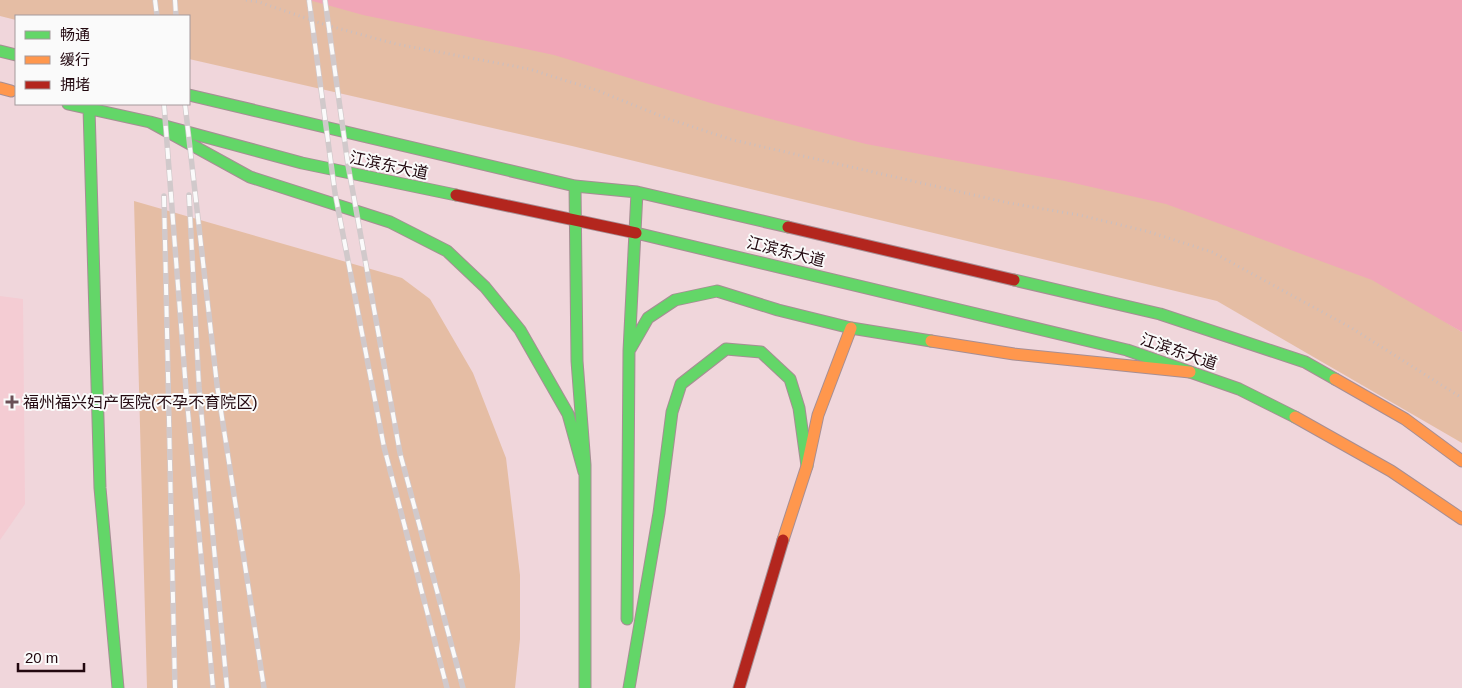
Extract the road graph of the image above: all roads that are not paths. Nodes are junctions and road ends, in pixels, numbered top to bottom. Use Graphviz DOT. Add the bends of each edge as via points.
graph roads {
  1 [pos="0,51"];
  2 [pos="15,54"];
  3 [pos="190,95"];
  4 [pos="73,105"];
  5 [pos="89,108"];
  6 [pos="150,122"];
  7 [pos="575,186"];
  8 [pos="637,192"];
  9 [pos="574,219"];
  10 [pos="634,232"];
  11 [pos="851,328"];
  12 [pos="629,351"];
  13 [pos="1190,372"];
  14 [pos="1462,461"];
  15 [pos="807,466"];
  16 [pos="584,472"];
  17 [pos="1462,519"];
  18 [pos="118,688"];
  19 [pos="585,688"];
  20 [pos="628,688"];
  21 [pos="739,688"];
  1 -- 2 [label="main road"];
  3 -- 7 [label="main road"];
  4 -- 5 [label="main road, 江滨东大道"];
  5 -- 6 [label="main road, 江滨东大道"];
  5 -- 18 [label="main road" via="96,405"];
  6 -- 9 [label="main road, 江滨东大道" via="302,163"];
  6 -- 16 [label="main road" via="250,177 390,222 447,251 485,287 520,330 568,414"];
  7 -- 8 [label="main road"];
  7 -- 9 [label="main road"];
  8 -- 10 [label="main road"];
  8 -- 14 [label="main road" via="1160,314 1305,362 1405,419"];
  9 -- 10 [label="main road, 江滨东大道"];
  9 -- 16 [label="main road" via="577,360"];
  10 -- 12 [label="main road"];
  10 -- 13 [label="main road, 江滨东大道" via="1075,336"];
  11 -- 12 [label="main road" via="717,292 675,300 648,318"];
  11 -- 13 [label="main road" via="1014,354"];
  11 -- 15 [label="main road" via="818,415"];
  12 -- 20 [label="main road"];
  13 -- 17 [label="main road, 江滨东大道" via="1239,389 1283,410 1391,471"];
  15 -- 20 [label="main road" via="799,408 790,378 761,352 726,349 681,384 672,412 659,513"];
  15 -- 21 [label="main road"];
  16 -- 19 [label="main road"];
}
